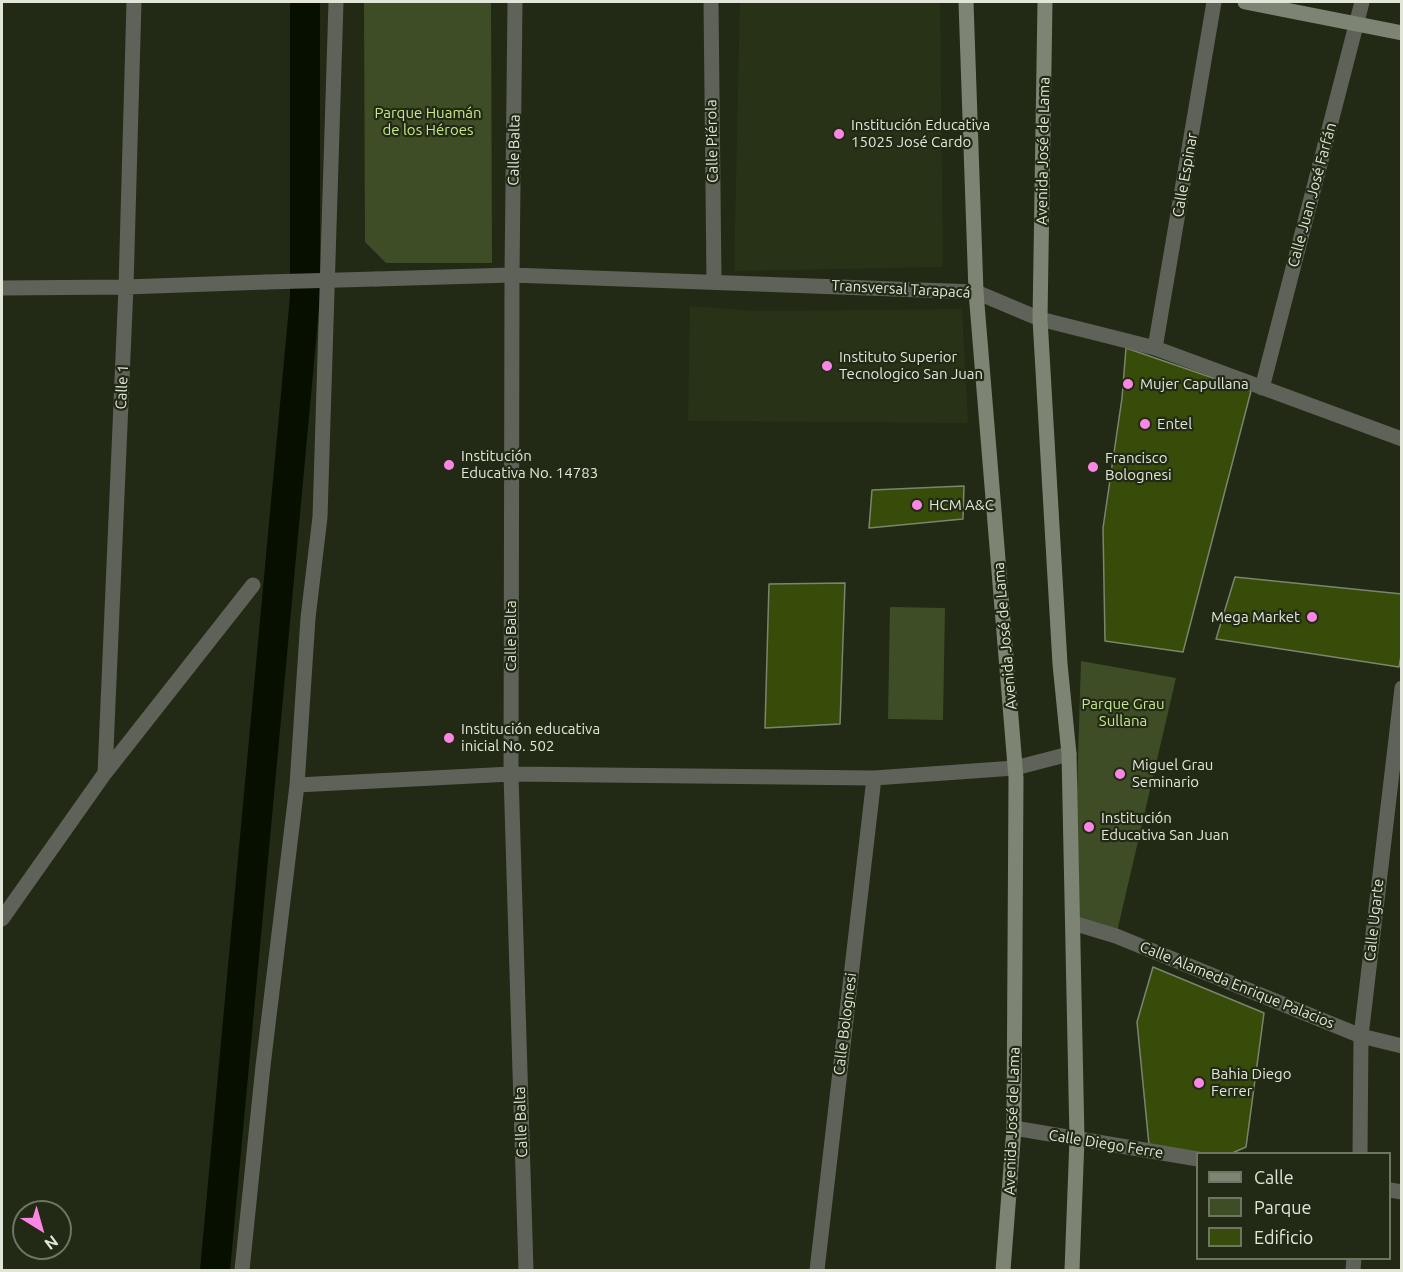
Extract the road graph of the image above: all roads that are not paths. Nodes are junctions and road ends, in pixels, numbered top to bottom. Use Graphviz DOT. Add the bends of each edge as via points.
graph roads {
  1 [pos="134,2"];
  2 [pos="336,2"];
  3 [pos="515,2"];
  4 [pos="711,2"];
  5 [pos="966,2"];
  6 [pos="1045,2"];
  7 [pos="1214,2"];
  8 [pos="1245,2"];
  9 [pos="1362,2"];
  10 [pos="1356,22"];
  11 [pos="1401,33"];
  12 [pos="512,275"];
  13 [pos="714,281"];
  14 [pos="126,287"];
  15 [pos="2,288"];
  16 [pos="976,292"];
  17 [pos="1040,319"];
  18 [pos="1155,348"];
  19 [pos="1262,388"];
  20 [pos="1401,439"];
  21 [pos="254,585"];
  22 [pos="1401,688"];
  23 [pos="1069,754"];
  24 [pos="1015,768"];
  25 [pos="105,773"];
  26 [pos="511,774"];
  27 [pos="874,778"];
  28 [pos="297,785"];
  29 [pos="2,919"];
  30 [pos="1073,923"];
  31 [pos="1361,1036"];
  32 [pos="1401,1046"];
  33 [pos="1014,1128"];
  34 [pos="1077,1139"];
  35 [pos="1360,1152"];
  36 [pos="1196,1159"];
  37 [pos="242,1270"];
  38 [pos="526,1270"];
  39 [pos="817,1270"];
  40 [pos="1003,1270"];
  41 [pos="1072,1270"];
  1 -- 14 [label="street, Calle 1"];
  2 -- 28 [label="street" via="320,517 308,618"];
  3 -- 12 [label="street, Calle Balta"];
  4 -- 13 [label="street, Calle Piérola"];
  5 -- 16 [label="main road, Avenida José de Lama"];
  6 -- 17 [label="main road, Avenida José de Lama"];
  7 -- 18 [label="street, Calle Espinar"];
  8 -- 10 [label="main road"];
  9 -- 10 [label="street, Calle Juan José Farfán"];
  10 -- 11 [label="main road"];
  10 -- 19 [label="street, Calle Juan José Farfán"];
  12 -- 13 [label="street, Transversal Tarapacá"];
  12 -- 14 [label="street, Transversal Tarapacá, bridge"];
  12 -- 26 [label="street, Calle Balta"];
  13 -- 16 [label="street, Transversal Tarapacá"];
  14 -- 15 [label="street, Transversal Tarapacá"];
  14 -- 25 [label="street, Calle 1"];
  16 -- 17 [label="street, Transversal Tarapacá"];
  16 -- 24 [label="main road, Avenida José de Lama"];
  17 -- 18 [label="street, Transversal Tarapacá"];
  17 -- 23 [label="main road, Avenida José de Lama"];
  18 -- 19 [label="street, Transversal Tarapacá"];
  19 -- 20 [label="street, Transversal Tarapacá"];
  21 -- 25 [label="street"];
  22 -- 31 [label="street, Calle Ugarte"];
  23 -- 24 [label="street"];
  23 -- 30 [label="main road, Avenida José de Lama"];
  24 -- 27 [label="street"];
  24 -- 33 [label="main road, Avenida José de Lama"];
  25 -- 29 [label="street"];
  26 -- 27 [label="street"];
  26 -- 28 [label="street"];
  26 -- 38 [label="street, Calle Balta"];
  27 -- 39 [label="street, Calle Bolognesi"];
  28 -- 37 [label="street"];
  30 -- 31 [label="street, Calle Alameda Enrique Palacios" via="1116,936"];
  30 -- 34 [label="main road, Avenida José de Lama"];
  31 -- 32 [label="street, Calle Alameda Enrique Palacios"];
  31 -- 35 [label="street, Calle Ugarte"];
  33 -- 34 [label="street, Calle Diego Ferre"];
  33 -- 40 [label="main road, Avenida José de Lama"];
  34 -- 36 [label="street, Calle Diego Ferre"];
  34 -- 41 [label="main road, Avenida José de Lama"];
}
